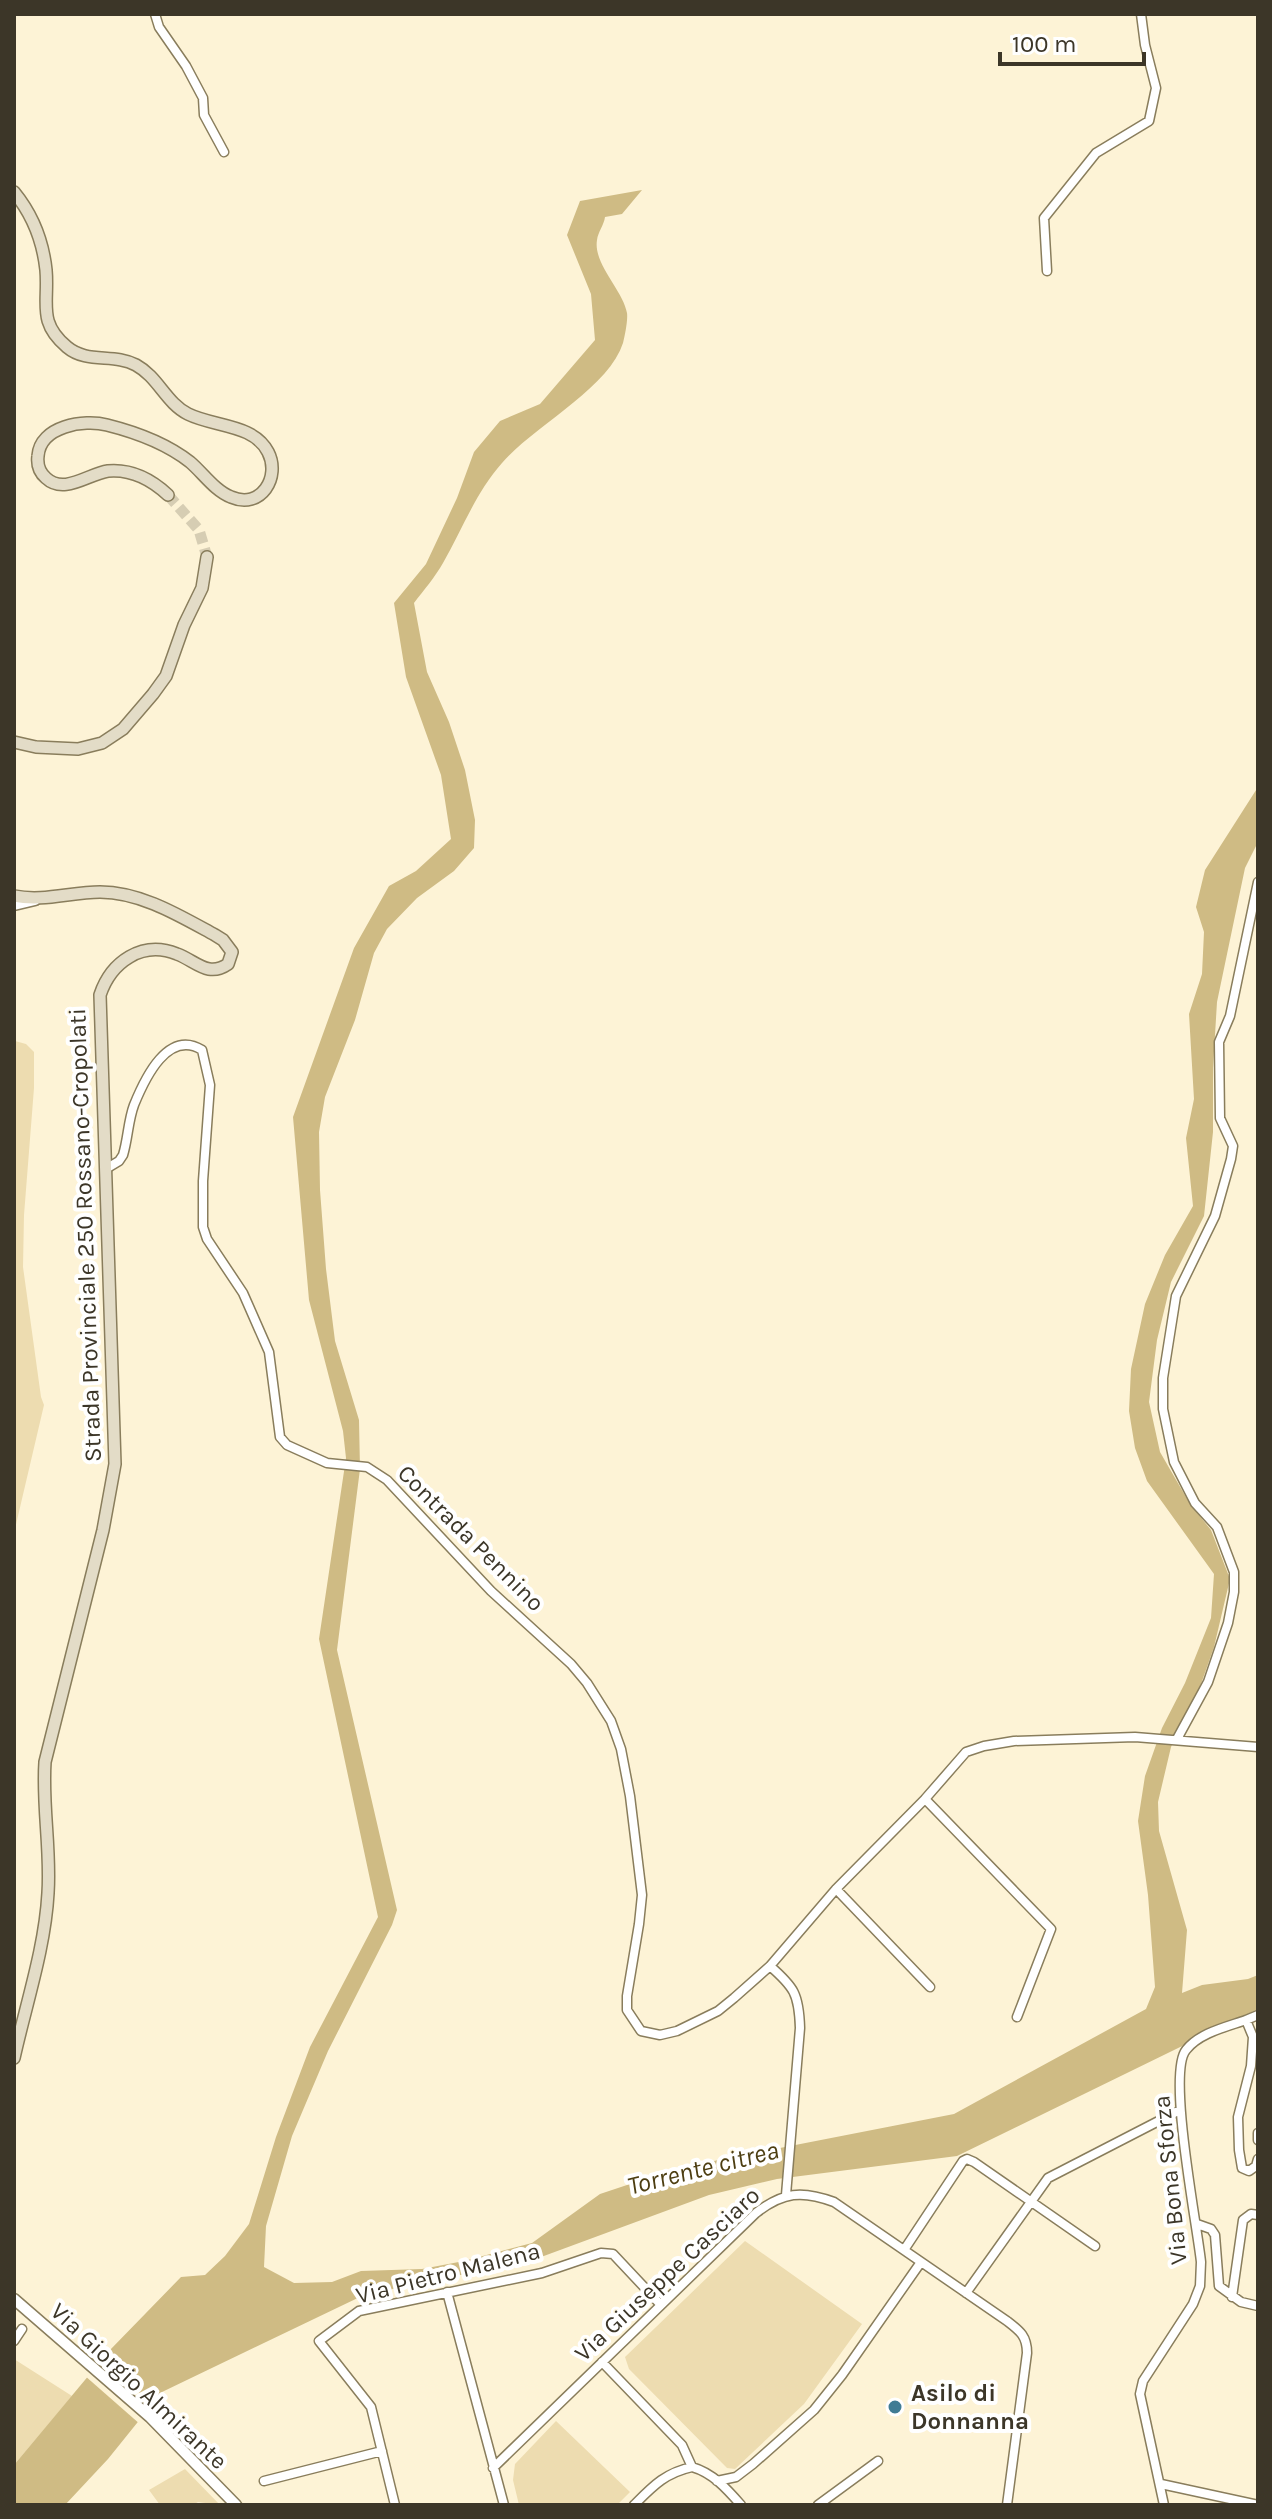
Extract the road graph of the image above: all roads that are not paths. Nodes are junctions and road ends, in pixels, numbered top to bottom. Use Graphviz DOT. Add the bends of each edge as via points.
graph roads {
  1 [pos="155,14"];
  2 [pos="1141,14"];
  3 [pos="224,152"];
  4 [pos="14,192"];
  5 [pos="1047,271"];
  6 [pos="168,495"];
  7 [pos="207,557"];
  8 [pos="14,742"];
  9 [pos="1258,882"];
  10 [pos="14,896"];
  11 [pos="43,898"];
  12 [pos="14,905"];
  13 [pos="109,1167"];
  14 [pos="1177,1739"];
  15 [pos="1258,1747"];
  16 [pos="925,1799"];
  17 [pos="836,1889"];
  18 [pos="770,1966"];
  19 [pos="930,1987"];
  20 [pos="1258,2015"];
  21 [pos="1017,2017"];
  22 [pos="1246,2020"];
  23 [pos="14,2058"];
  24 [pos="1180,2110"];
  25 [pos="1258,2133"];
  26 [pos="1258,2140"];
  27 [pos="1258,2159"];
  28 [pos="786,2195"];
  29 [pos="1031,2201"];
  30 [pos="1258,2215"];
  31 [pos="1197,2224"];
  32 [pos="1095,2246"];
  33 [pos="904,2250"];
  34 [pos="921,2262"];
  35 [pos="447,2292"];
  36 [pos="966,2293"];
  37 [pos="1232,2297"];
  38 [pos="14,2299"];
  39 [pos="660,2304"];
  40 [pos="1258,2306"];
  41 [pos="22,2329"];
  42 [pos="14,2341"];
  43 [pos="602,2362"];
  44 [pos="382,2451"];
  45 [pos="878,2461"];
  46 [pos="692,2467"];
  47 [pos="493,2468"];
  48 [pos="264,2481"];
  49 [pos="717,2481"];
  50 [pos="1161,2484"];
  51 [pos="1255,2504"];
  52 [pos="236,2505"];
  53 [pos="395,2505"];
  54 [pos="504,2505"];
  55 [pos="634,2505"];
  56 [pos="741,2505"];
  57 [pos="818,2505"];
  58 [pos="1007,2505"];
  59 [pos="1164,2505"];
  1 -- 3 [label="street" via="203,98 204,115"];
  2 -- 5 [label="street" via="1156,88 1149,121 1096,153 1044,218"];
  4 -- 6 [label="main road" via="40,242 45,312 55,335 76,354 134,364 183,411 256,437 272,461 273,475 265,490 239,500 169,448 108,425 64,428 39,449 40,471 57,485 119,471 140,476"];
  7 -- 8 [label="main road" via="202,588 166,676 123,729 102,743 78,749"];
  9 -- 14 [label="street" via="1230,1016 1219,1042 1220,1118 1233,1146 1231,1159 1215,1216 1176,1296 1163,1378 1163,1409 1174,1462 1195,1503 1217,1527 1234,1572 1228,1623 1208,1682"];
  10 -- 11 [label="main road, Strada Provinciale 250 Rossano-Cropolati"];
  11 -- 12 [label="street"];
  11 -- 23 [label="main road, Strada Provinciale 250 Rossano-Cropolati" via="105,892 133,897 215,935 232,952 228,964 212,970 175,952 136,953 113,968 100,995 115,1464 45,1762 47,1909"];
  13 -- 18 [label="street, Contrada Pennino" via="123,1155 134,1106 162,1056 185,1043 202,1050 210,1085 202,1214 207,1239 243,1293 269,1352 280,1437 327,1463 364,1467 387,1480 491,1591 571,1664 611,1721 630,1796 642,1895 627,1996 635,2024 648,2035 677,2031 718,2011"];
  14 -- 15 [label="street, Contrada Pennino"];
  14 -- 16 [label="street, Contrada Pennino" via="984,1746 966,1752"];
  16 -- 17 [label="street, Contrada Pennino"];
  16 -- 21 [label="street" via="1051,1929"];
  17 -- 18 [label="street, Contrada Pennino"];
  17 -- 19 [label="street"];
  18 -- 28 [label="street" via="790,1983 799,2010"];
  20 -- 22 [label="street"];
  22 -- 24 [label="street, Via Bona Sforza" via="1195,2040 1183,2053"];
  22 -- 27 [label="street" via="1253,2037 1238,2117 1242,2168 1249,2171"];
  24 -- 29 [label="street" via="1048,2178"];
  24 -- 31 [label="street, Via Bona Sforza"];
  25 -- 26 [label="street"];
  28 -- 33 [label="street, Via Giuseppe Casciaro" via="834,2202"];
  28 -- 39 [label="street, Via Giuseppe Casciaro" via="756,2213"];
  29 -- 32 [label="street"];
  29 -- 33 [label="street" via="967,2159"];
  29 -- 36 [label="street"];
  30 -- 37 [label="street" via="1243,2220"];
  31 -- 37 [label="street" via="1215,2235 1219,2286"];
  31 -- 50 [label="street, Via Bona Sforza" via="1200,2286 1140,2394"];
  33 -- 34 [label="street, Via Giuseppe Casciaro"];
  34 -- 36 [label="street, Via Giuseppe Casciaro"];
  34 -- 49 [label="street" via="814,2410 736,2477"];
  35 -- 39 [label="street, Via Pietro Malena" via="542,2273 601,2253 613,2254"];
  35 -- 44 [label="street, Via Pietro Malena" via="359,2311 319,2341 371,2407"];
  35 -- 47 [label="street"];
  36 -- 58 [label="street, Via Giuseppe Casciaro" via="1027,2340"];
  37 -- 40 [label="street"];
  38 -- 52 [label="street, Via Giorgio Almirante" via="150,2417"];
  39 -- 43 [label="street, Via Giuseppe Casciaro"];
  41 -- 42 [label="street"];
  43 -- 46 [label="street" via="682,2445"];
  43 -- 47 [label="street, Via Giuseppe Casciaro"];
  44 -- 48 [label="street"];
  44 -- 53 [label="street, Via Pietro Malena"];
  45 -- 57 [label="street"];
  46 -- 49 [label="street"];
  46 -- 55 [label="street" via="673,2471"];
  47 -- 54 [label="street"];
  49 -- 56 [label="street"];
  50 -- 51 [label="street"];
  50 -- 59 [label="street, Via Bona Sforza"];
}
